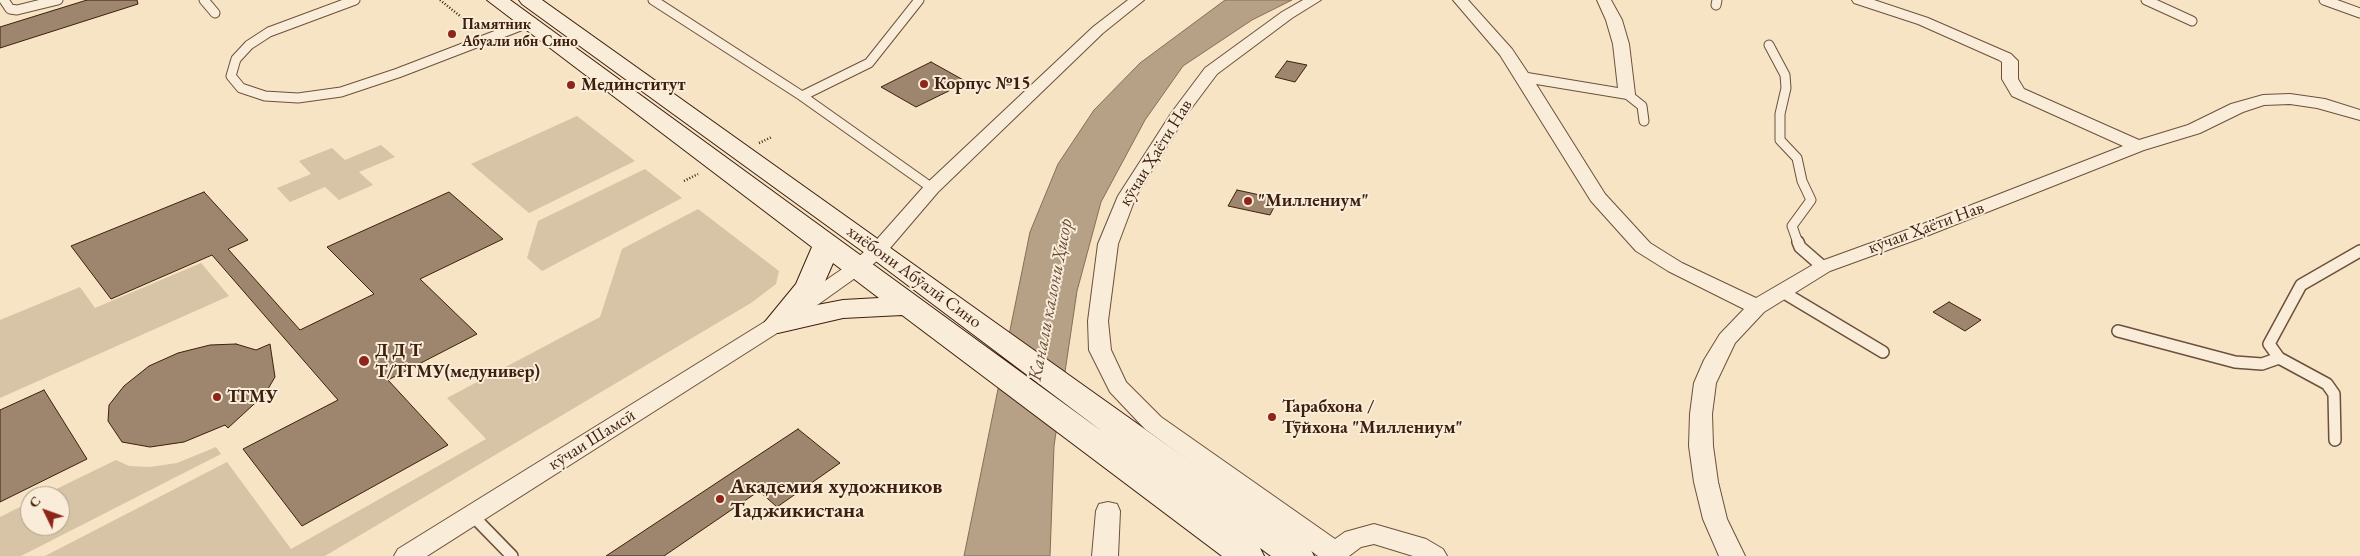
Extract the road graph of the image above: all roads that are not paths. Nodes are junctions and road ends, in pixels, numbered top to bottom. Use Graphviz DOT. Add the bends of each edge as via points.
graph roads {
  1 [pos="4,0"];
  2 [pos="58,0"];
  3 [pos="204,0"];
  4 [pos="354,0"];
  5 [pos="497,0"];
  6 [pos="653,0"];
  7 [pos="919,0"];
  8 [pos="1137,0"];
  9 [pos="1314,0"];
  10 [pos="1460,0"];
  11 [pos="1604,0"];
  12 [pos="1859,0"];
  13 [pos="2146,0"];
  14 [pos="2324,0"];
  15 [pos="528,11"];
  16 [pos="2360,12"];
  17 [pos="215,13"];
  18 [pos="2192,21"];
  19 [pos="1769,45"];
  20 [pos="1523,77"];
  21 [pos="1627,94"];
  22 [pos="802,96"];
  23 [pos="2360,115"];
  24 [pos="1644,121"];
  25 [pos="2138,146"];
  26 [pos="932,188"];
  27 [pos="827,244"];
  28 [pos="2360,251"];
  29 [pos="868,258"];
  30 [pos="1823,267"];
  31 [pos="1781,291"];
  32 [pos="1757,307"];
  33 [pos="929,308"];
  34 [pos="778,323"];
  35 [pos="2118,331"];
  36 [pos="1883,352"];
  37 [pos="2279,358"];
  38 [pos="2335,440"];
  39 [pos="1108,511"];
  40 [pos="472,515"];
  41 [pos="1332,554"];
  42 [pos="407,556"];
  43 [pos="512,556"];
  44 [pos="1105,556"];
  45 [pos="1247,556"];
  46 [pos="1297,556"];
  47 [pos="1434,556"];
  48 [pos="1732,556"];
  1 -- 2 [label="lane" via="10,9 16,10"];
  3 -- 17 [label="lane"];
  4 -- 15 [label="lane" via="269,32 249,45 236,59 231,76 241,88 265,96 298,98 341,92 487,38"];
  5 -- 15 [label="main road, хиёбони Абӯалӣ Сино"];
  6 -- 22 [label="lane"];
  7 -- 22 [label="lane" via="869,63"];
  8 -- 26 [label="street, кӯчаи Шамсӣ" via="1098,30"];
  9 -- 41 [label="street, кӯчаи Ҳаёти Нав" via="1287,15 1211,71 1160,140 1127,196 1111,236 1098,321 1100,350 1107,368 1134,405 1153,423"];
  10 -- 20 [label="street" via="1506,52"];
  11 -- 21 [label="street" via="1620,44"];
  12 -- 25 [label="street" via="1923,21 2006,57 2010,61 2010,79 2018,92"];
  13 -- 18 [label="lane"];
  14 -- 16 [label="lane"];
  15 -- 27 [label="main road, хиёбони Абӯалӣ Сино"];
  15 -- 29 [label="main road, хиёбони Абӯалӣ Сино"];
  19 -- 30 [label="lane" via="1785,75 1780,140 1797,158 1810,200 1792,226 1800,247"];
  20 -- 21 [label="street"];
  20 -- 32 [label="street" via="1598,197 1643,246 1675,267"];
  21 -- 24 [label="lane" via="1642,106"];
  22 -- 26 [label="lane"];
  23 -- 25 [label="street, кӯчаи Ҳаёти Нав" via="2319,103 2263,100"];
  25 -- 30 [label="street, кӯчаи Ҳаёти Нав"];
  26 -- 29 [label="street, кӯчаи Шамсӣ"];
  27 -- 29 [label="main road, хиёбони Абӯалӣ Сино"];
  27 -- 34 [label="main road" via="808,288"];
  28 -- 37 [label="lane" via="2300,285 2269,344"];
  29 -- 33 [label="main road, хиёбони Абӯалӣ Сино"];
  29 -- 33 [label="main road, хиёбони Абӯалӣ Сино"];
  29 -- 34 [label="street, кӯчаи Шамсӣ"];
  30 -- 31 [label="street, кӯчаи Ҳаёти Нав"];
  31 -- 32 [label="street, кӯчаи Ҳаёти Нав"];
  31 -- 36 [label="lane"];
  32 -- 48 [label="street, кӯчаи Ҳаёти Нав" via="1727,339 1715,360 1705,383 1701,414 1700,446 1706,482 1715,519"];
  33 -- 34 [label="main road" via="843,309"];
  33 -- 45 [label="main road, хиёбони Абӯалӣ Сино"];
  33 -- 46 [label="main road, хиёбони Абӯалӣ Сино" via="1157,456"];
  34 -- 40 [label="street, кӯчаи Шамсӣ"];
  35 -- 37 [label="lane" via="2235,362 2262,364"];
  37 -- 38 [label="lane" via="2327,384 2334,394"];
  39 -- 44 [label="street"];
  40 -- 42 [label="street, кӯчаи Шамсӣ"];
  40 -- 43 [label="lane"];
  41 -- 47 [label="street" via="1354,539 1374,534 1411,544"];
}
